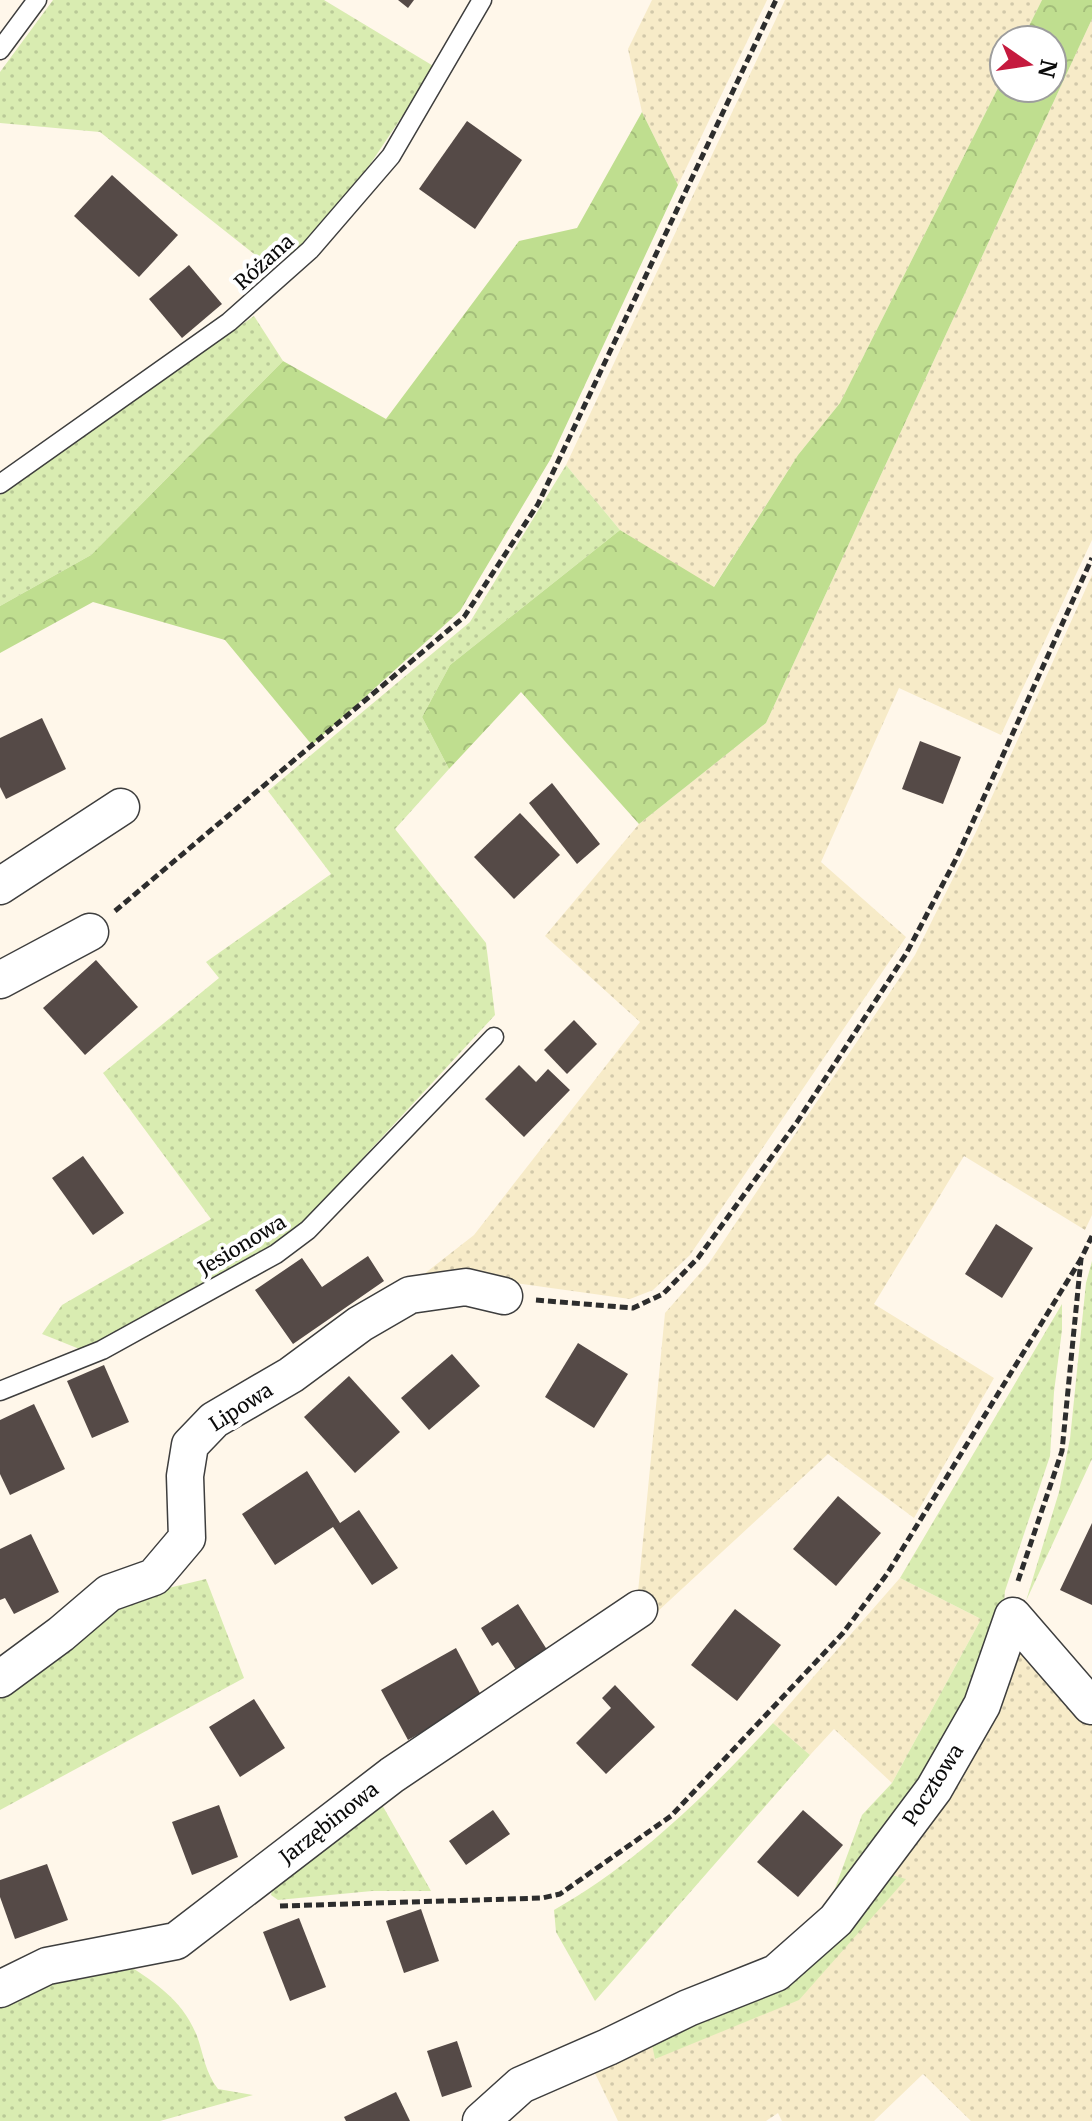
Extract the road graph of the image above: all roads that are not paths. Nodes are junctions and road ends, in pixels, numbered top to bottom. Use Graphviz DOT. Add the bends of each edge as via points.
graph roads {
  1 [pos="37,0"];
  2 [pos="482,0"];
  3 [pos="0,50"];
  4 [pos="0,484"];
  5 [pos="121,807"];
  6 [pos="0,886"];
  7 [pos="90,932"];
  8 [pos="0,980"];
  9 [pos="494,1037"];
  10 [pos="504,1296"];
  11 [pos="0,1391"];
  12 [pos="639,1609"];
  13 [pos="0,1679"];
  14 [pos="1091,1706"];
  15 [pos="0,1989"];
  16 [pos="481,2121"];
  1 -- 3 [label="lane"];
  2 -- 4 [label="lane, Różana" via="391,156 310,250 229,322"];
  5 -- 6 [label="street"];
  7 -- 8 [label="street"];
  9 -- 11 [label="lane, Jesionowa" via="308,1230 276,1254 102,1350"];
  10 -- 13 [label="street, Lipowa" via="466,1287 410,1295 214,1420 190,1445 187,1538 154,1577 109,1593"];
  12 -- 15 [label="street, Jarzębinowa" via="392,1775 176,1941 47,1966"];
  14 -- 16 [label="street, Pocztowa" via="1013,1616 982,1705 941,1777 836,1920 776,1973 521,2085"];
}
